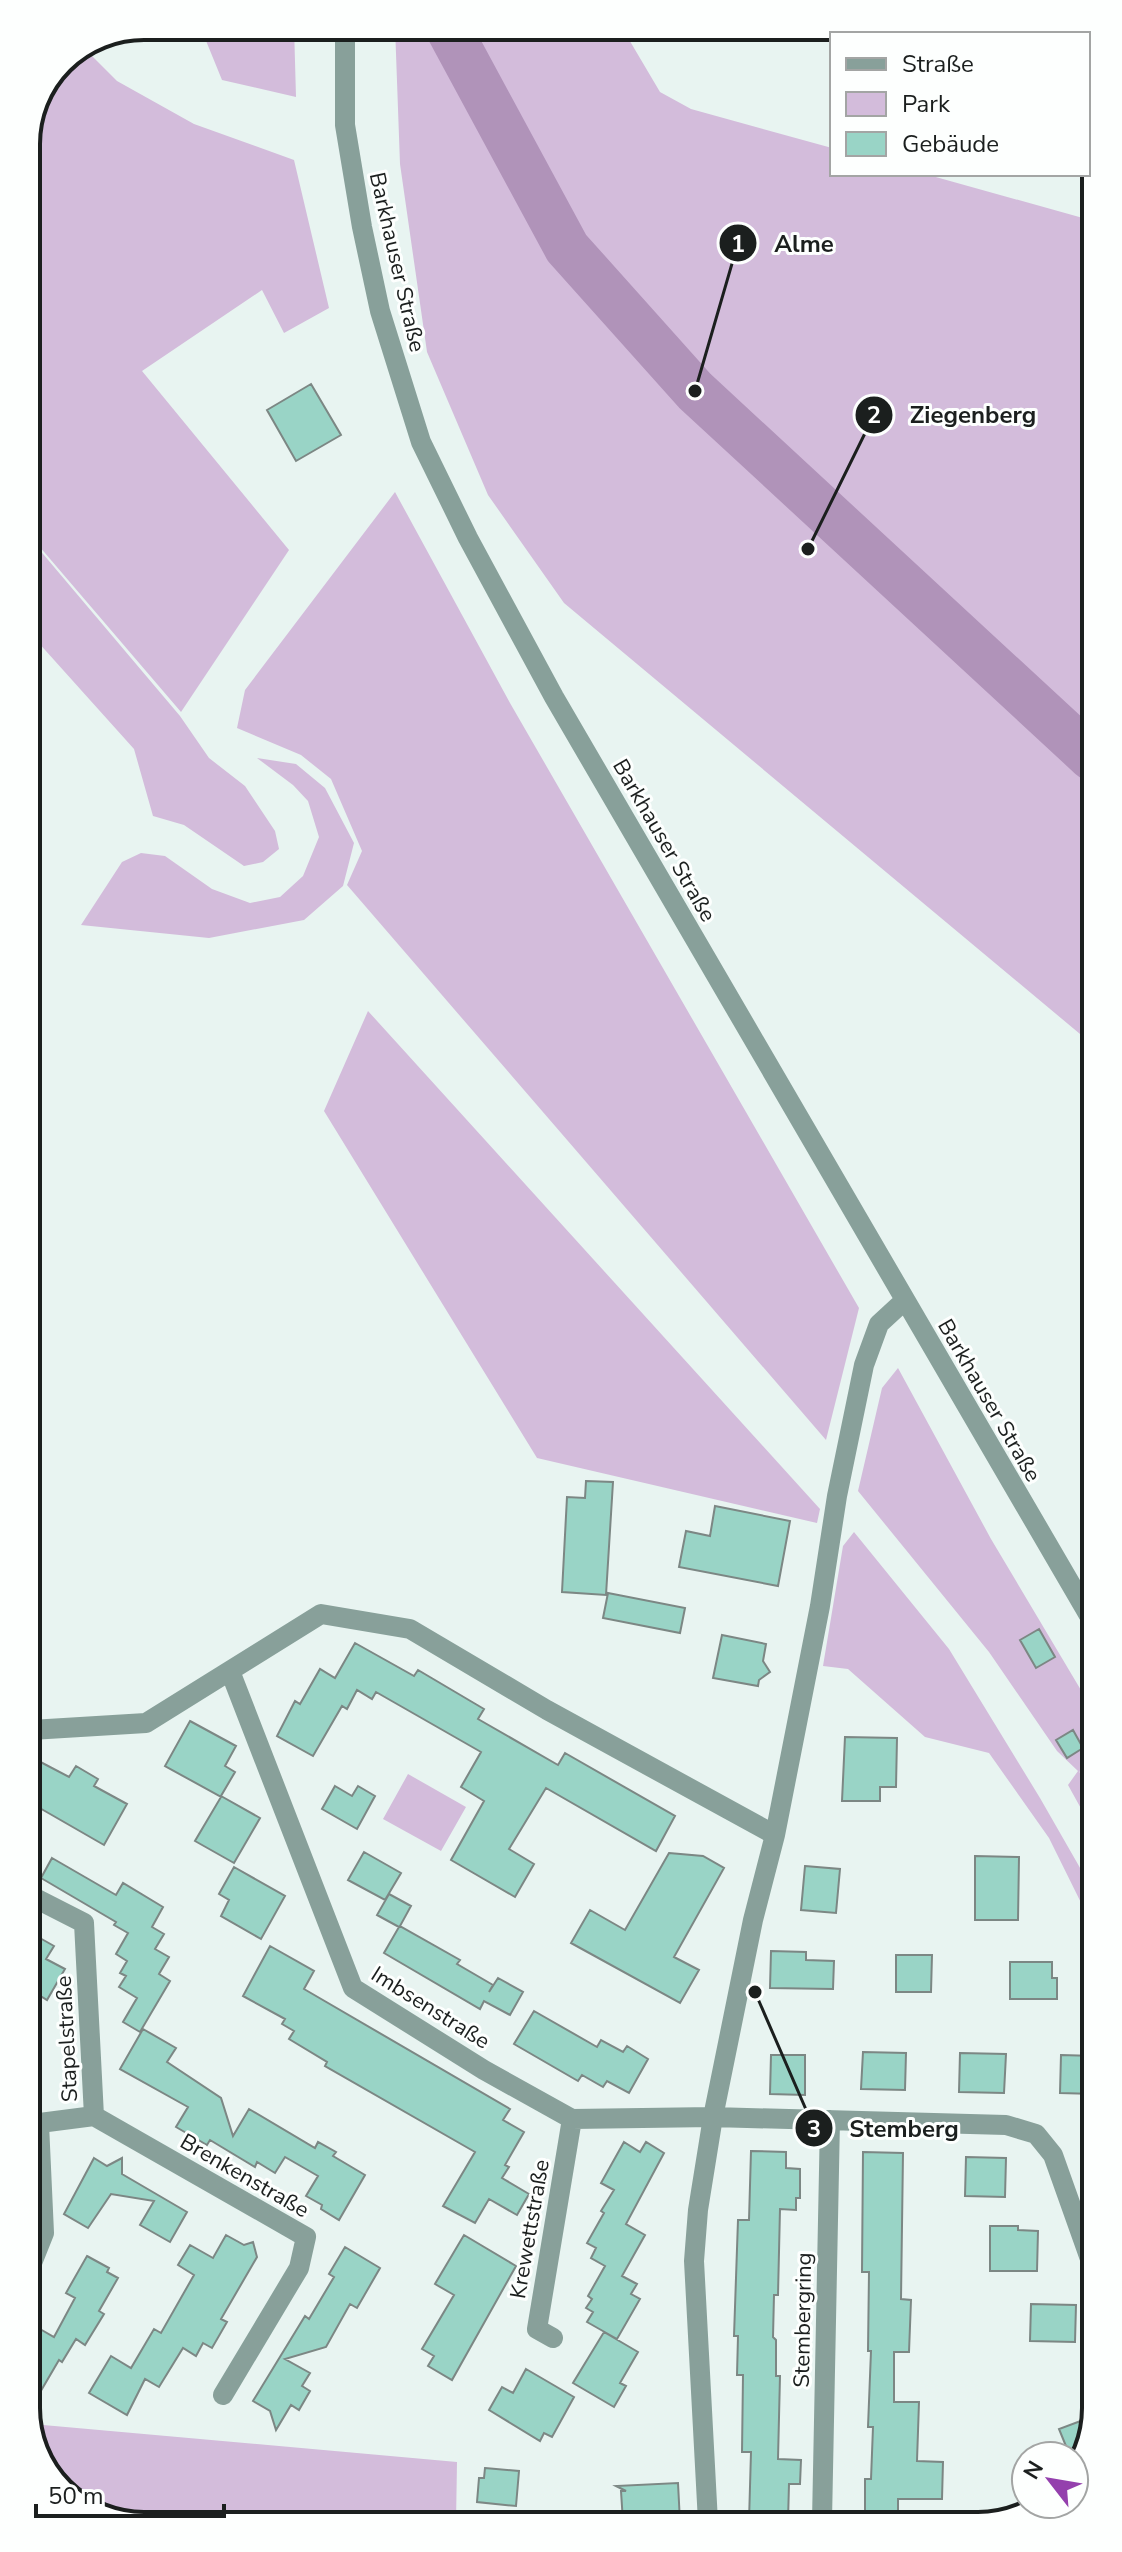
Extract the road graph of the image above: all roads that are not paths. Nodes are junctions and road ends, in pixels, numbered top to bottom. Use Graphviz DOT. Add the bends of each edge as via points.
graph roads {
  1 [pos="345,40"];
  2 [pos="904,1301"];
  3 [pos="1082,1604"];
  4 [pos="230,1671"];
  5 [pos="40,1729"];
  6 [pos="775,1835"];
  7 [pos="40,1901"];
  8 [pos="94,2116"];
  9 [pos="713,2117"];
  10 [pos="572,2119"];
  11 [pos="830,2120"];
  12 [pos="40,2123"];
  13 [pos="40,2185"];
  14 [pos="1082,2237"];
  15 [pos="40,2243"];
  16 [pos="553,2338"];
  17 [pos="223,2395"];
  18 [pos="707,2512"];
  19 [pos="822,2512"];
  1 -- 2 [label="street, Barkhauser Straße" via="345,125 362,227 380,311 421,442 554,697"];
  2 -- 3 [label="street, Barkhauser Straße"];
  2 -- 6 [label="street" via="879,1324 864,1365"];
  4 -- 5 [label="street" via="146,1723"];
  4 -- 6 [label="street" via="321,1614 410,1629"];
  4 -- 10 [label="street, Imbsenstraße" via="353,1988"];
  6 -- 9 [label="street"];
  7 -- 8 [label="street, Stapelstraße" via="84,1923"];
  8 -- 12 [label="street"];
  8 -- 17 [label="street, Brenkenstraße" via="306,2237 299,2268"];
  9 -- 10 [label="street, Imbsenstraße"];
  9 -- 11 [label="street"];
  9 -- 18 [label="street" via="694,2261"];
  10 -- 16 [label="street, Krewettstraße" via="537,2329"];
  11 -- 14 [label="street" via="1006,2125 1036,2134 1053,2155"];
  11 -- 19 [label="street, Stembergring"];
  13 -- 15 [label="street" via="44,2233"];
}
